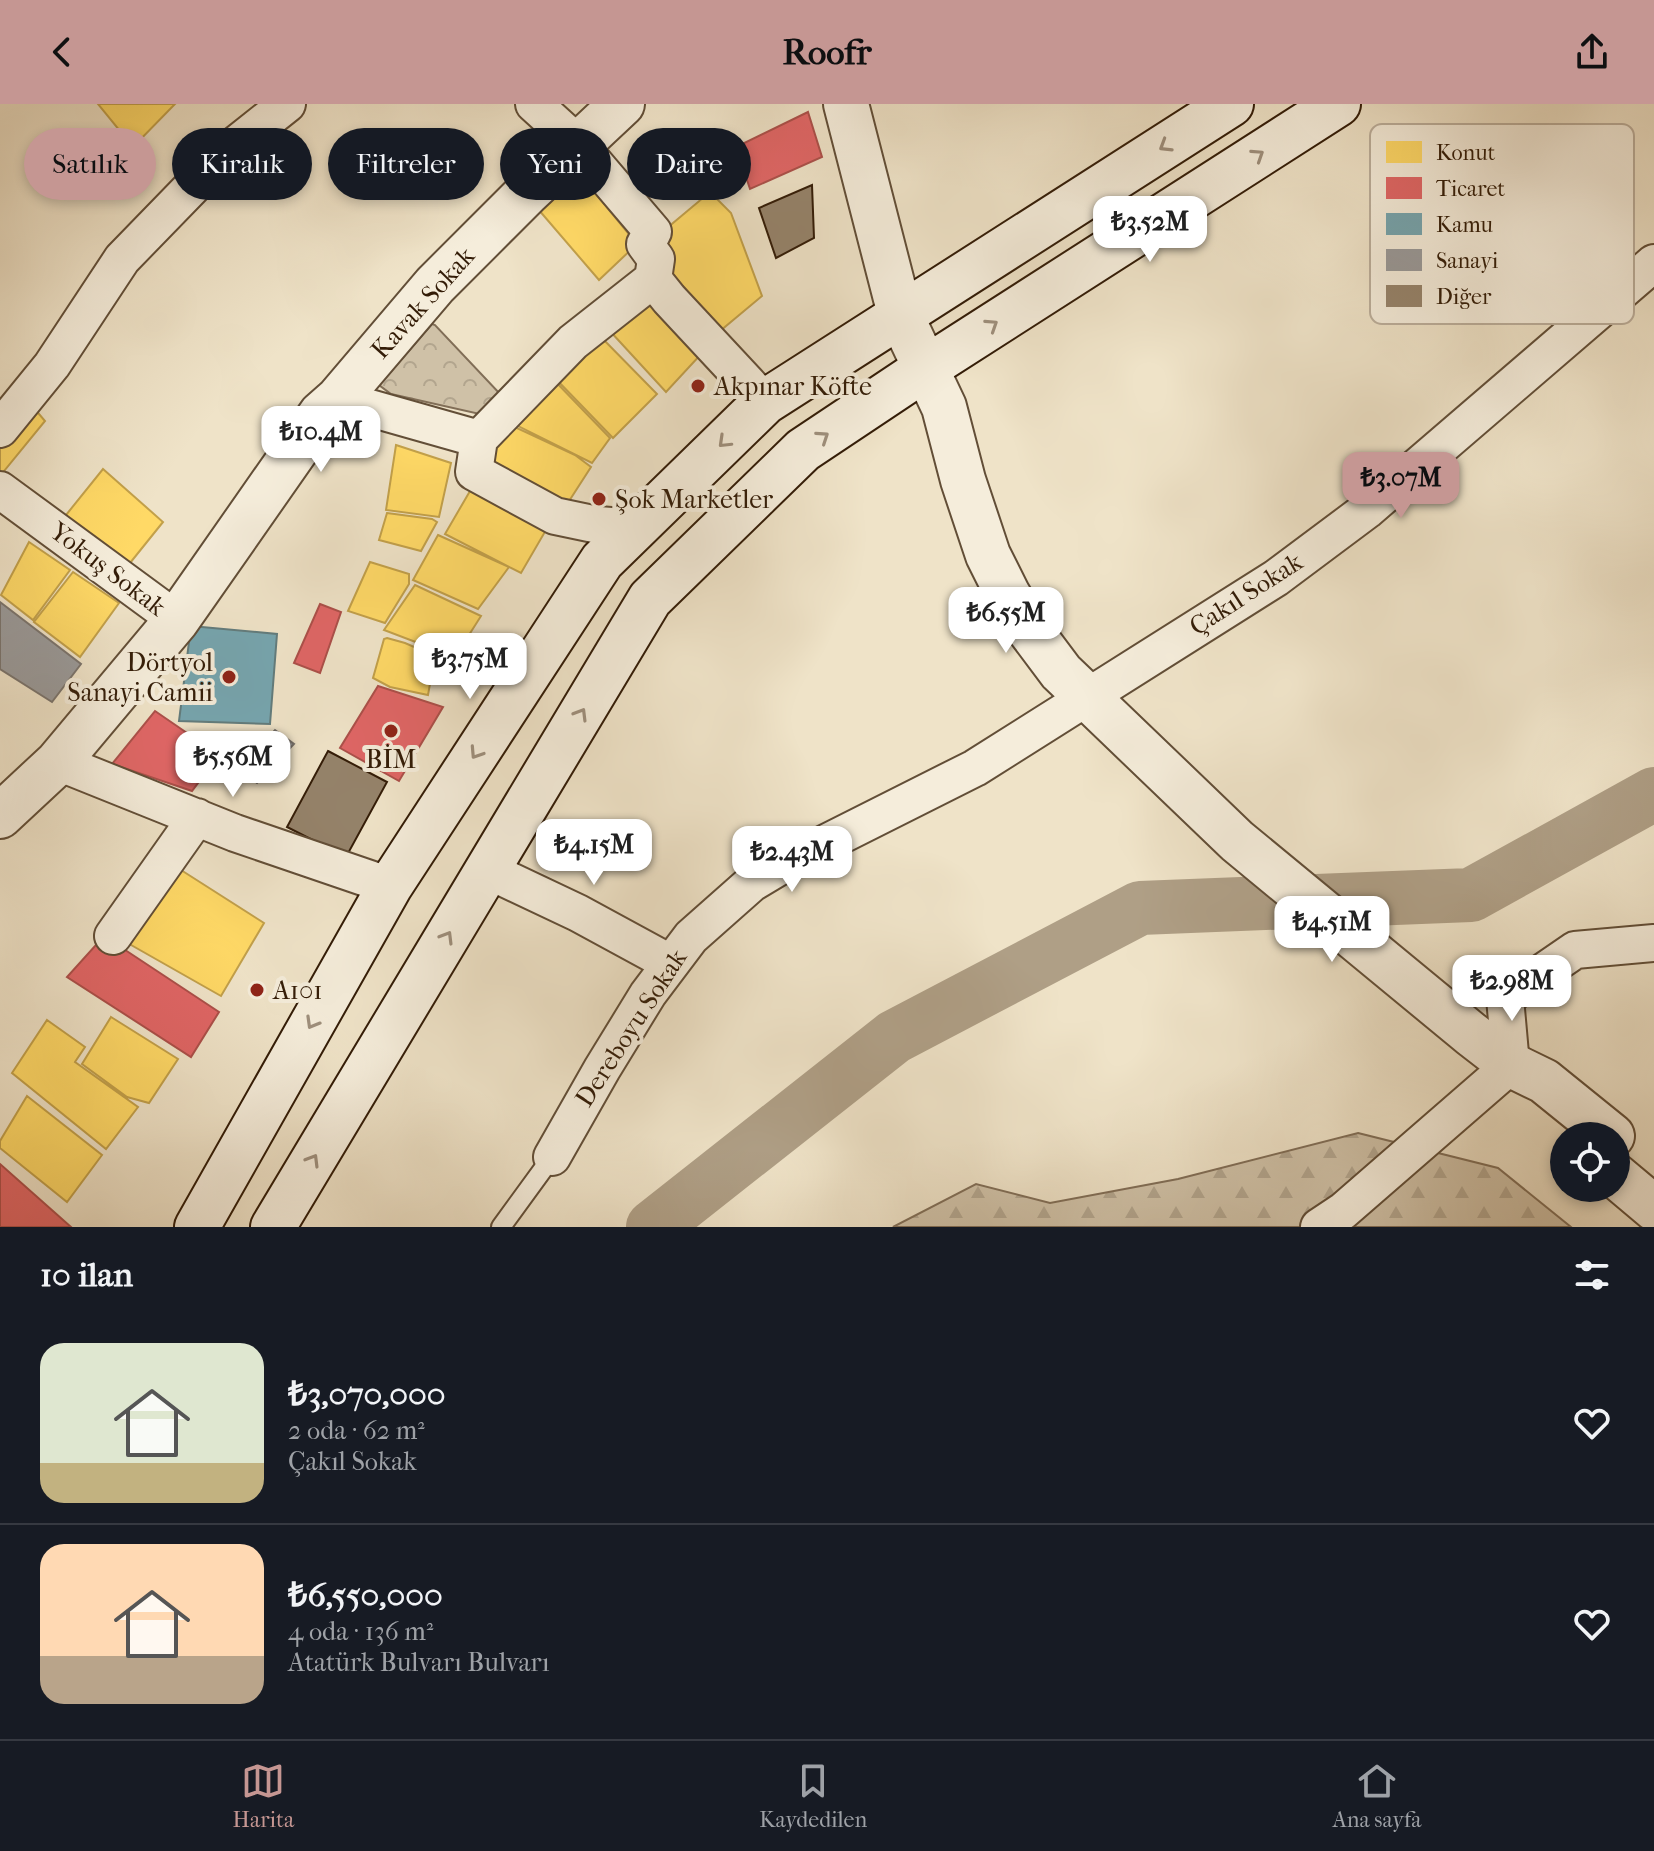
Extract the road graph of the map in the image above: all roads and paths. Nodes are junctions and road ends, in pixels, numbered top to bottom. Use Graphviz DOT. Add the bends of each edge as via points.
graph roads {
  1 [pos="287,104"];
  2 [pos="534,104"];
  3 [pos="622,104"];
  4 [pos="846,104"];
  5 [pos="1231,104"];
  6 [pos="1338,104"];
  7 [pos="560,128"];
  8 [pos="596,128"];
  9 [pos="611,183"];
  10 [pos="521,200"];
  11 [pos="1654,263"];
  12 [pos="653,279"];
  13 [pos="1634,280"];
  14 [pos="900,314"];
  15 [pos="1583,324"];
  16 [pos="926,368"];
  17 [pos="338,399"];
  18 [pos="765,402"];
  19 [pos="0,429"];
  20 [pos="479,439"];
  21 [pos="0,490"];
  22 [pos="636,528"];
  23 [pos="177,620"];
  24 [pos="1087,697"];
  25 [pos="58,762"];
  26 [pos="0,816"];
  27 [pos="197,817"];
  28 [pos="487,870"];
  29 [pos="390,886"];
  30 [pos="113,936"];
  31 [pos="1654,943"];
  32 [pos="670,963"];
  33 [pos="1511,1065"];
  34 [pos="1550,1122"];
  35 [pos="1594,1122"];
  36 [pos="1630,1150"];
  37 [pos="552,1157"];
  38 [pos="1654,1169"];
  39 [pos="1630,1188"];
  40 [pos="1654,1208"];
  41 [pos="197,1227"];
  42 [pos="273,1227"];
  43 [pos="501,1227"];
  44 [pos="1319,1227"];
  1 -- 19 [label="street" via="224,154 122,259 52,365"];
  2 -- 7 [label="street"];
  3 -- 8 [label="main road, Kavak Sokak"];
  4 -- 14 [label="main road"];
  5 -- 14 [label="main road, one-way"];
  16 -- 6 [label="main road, one-way"];
  9 -- 12 [label="street" via="653,232 645,244 656,259"];
  10 -- 17 [label="main road, Kavak Sokak" via="435,285"];
  11 -- 13 [label="street, Çakıl Sokak"];
  12 -- 18 [label="street"];
  12 -- 20 [label="street" via="573,342"];
  14 -- 16 [label="main road"];
  14 -- 18 [label="main road"];
  15 -- 24 [label="street, Çakıl Sokak" via="1367,510 1276,578"];
  16 -- 24 [label="main road" via="944,407 988,555 1028,628"];
  28 -- 16 [label="main road, one-way" via="650,599 803,450"];
  17 -- 20 [label="street"];
  17 -- 23 [label="main road, Kavak Sokak" via="321,414"];
  18 -- 22 [label="main road, one-way"];
  20 -- 22 [label="street" via="474,472 555,516"];
  21 -- 23 [label="street, Yokuş Sokak"];
  22 -- 29 [label="main road, one-way" via="602,561"];
  23 -- 25 [label="main road, Kavak Sokak"];
  24 -- 32 [label="street, Dereboyu Sokak" via="975,768 752,883"];
  24 -- 33 [label="main road" via="1237,841"];
  25 -- 26 [label="main road, Kavak Sokak"];
  25 -- 27 [label="street"];
  27 -- 29 [label="street"];
  27 -- 30 [label="street"];
  28 -- 32 [label="street"];
  42 -- 28 [label="main road, one-way"];
  29 -- 41 [label="main road, one-way"];
  31 -- 33 [label="street" via="1575,950 1505,998"];
  32 -- 37 [label="street, Dereboyu Sokak"];
  33 -- 34 [label="main road" via="1522,1097"];
  33 -- 35 [label="main road" via="1544,1081"];
  33 -- 44 [label="street"];
  36 -- 38 [label="main road"];
  37 -- 43 [label="lane, Dereboyu Sokak"];
  39 -- 40 [label="main road"];
}
